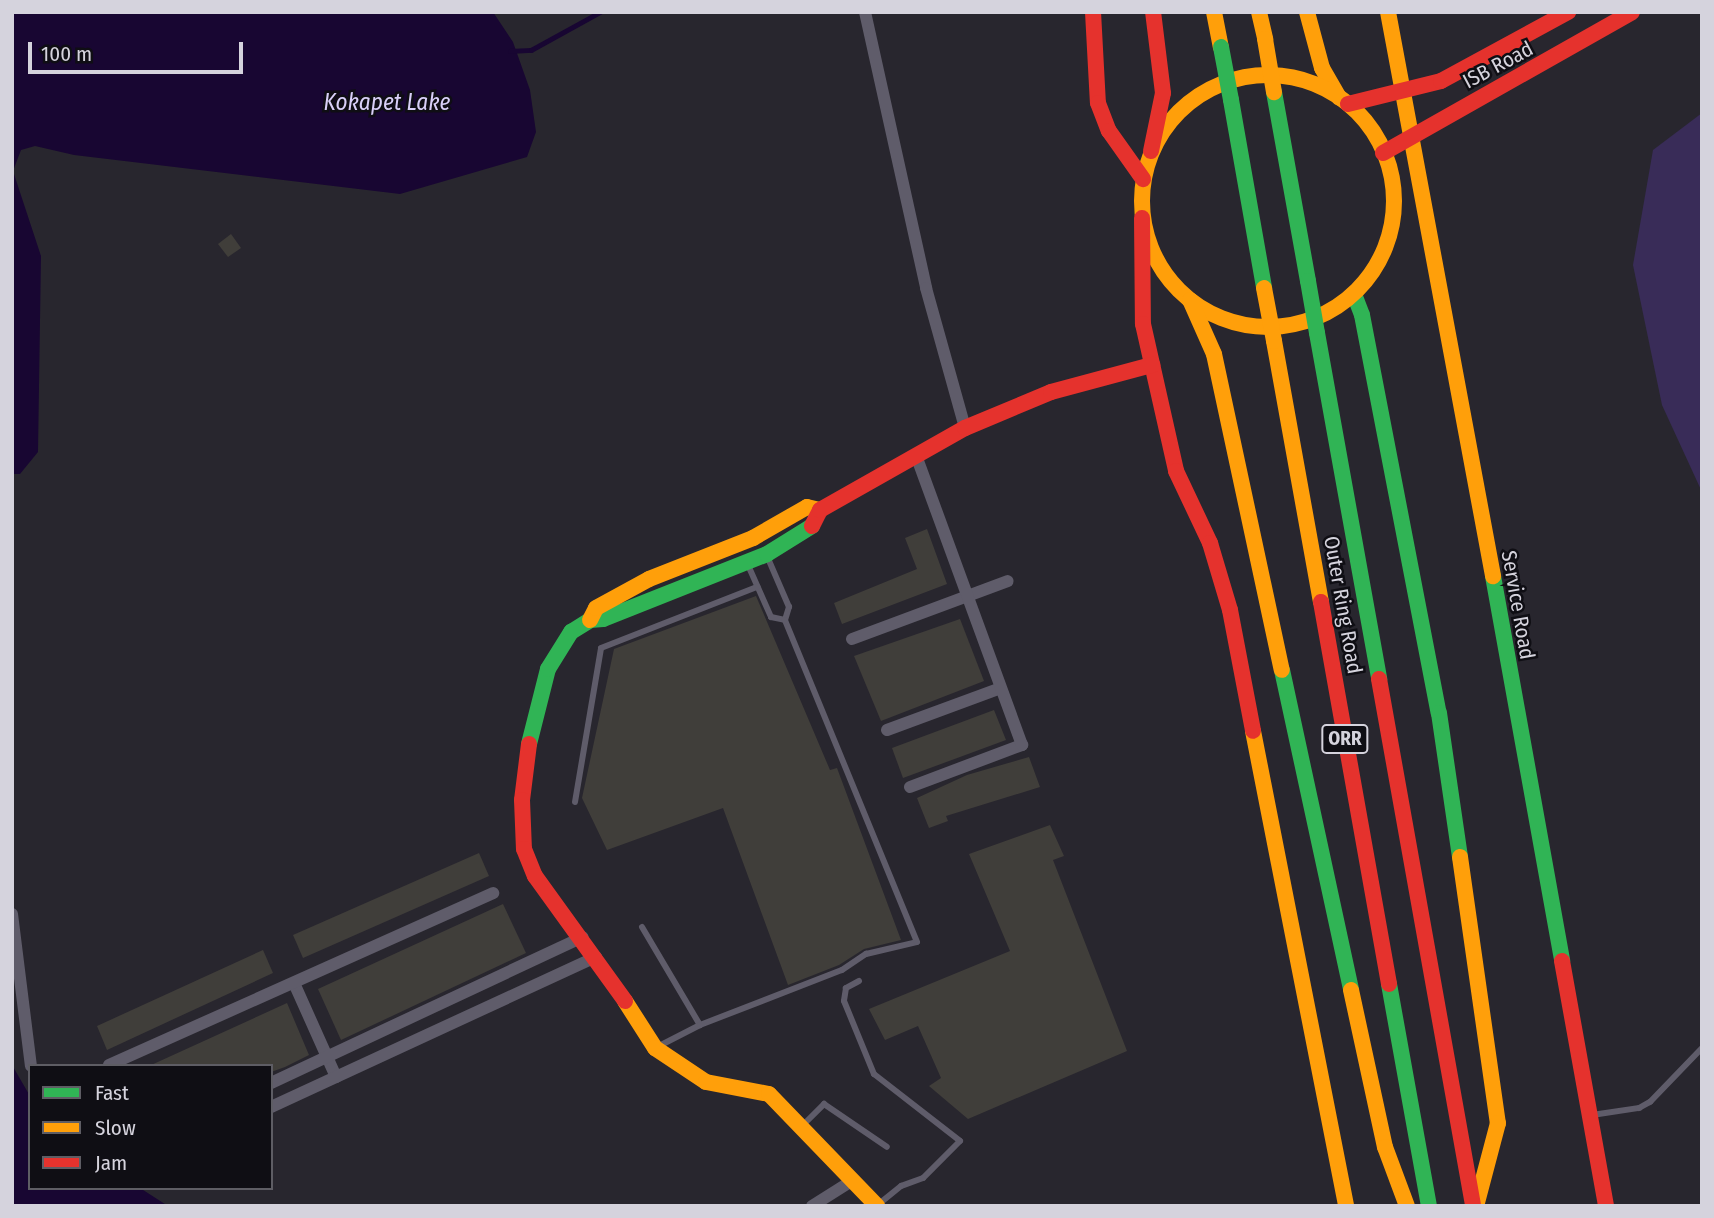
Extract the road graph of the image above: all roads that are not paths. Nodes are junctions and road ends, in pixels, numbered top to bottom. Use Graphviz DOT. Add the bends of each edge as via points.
graph roads {
  1 [pos="865,12"];
  2 [pos="1093,12"];
  3 [pos="1153,12"];
  4 [pos="1214,12"];
  5 [pos="1259,12"];
  6 [pos="1307,12"];
  7 [pos="1388,12"];
  8 [pos="1568,12"];
  9 [pos="1632,12"];
  10 [pos="1400,92"];
  11 [pos="1344,101"];
  12 [pos="1410,138"];
  13 [pos="1151,151"];
  14 [pos="1383,153"];
  15 [pos="1143,179"];
  16 [pos="1142,218"];
  17 [pos="1354,294"];
  18 [pos="1190,300"];
  19 [pos="1152,365"];
  20 [pos="965,428"];
  21 [pos="916,456"];
  22 [pos="820,510"];
  23 [pos="767,554"];
  24 [pos="747,563"];
  25 [pos="1008,581"];
  26 [pos="757,587"];
  27 [pos="968,596"];
  28 [pos="590,620"];
  29 [pos="785,620"];
  30 [pos="852,639"];
  31 [pos="1001,688"];
  32 [pos="887,730"];
  33 [pos="909,787"];
  34 [pos="575,802"];
  35 [pos="493,893"];
  36 [pos="12,914"];
  37 [pos="642,927"];
  38 [pos="582,937"];
  39 [pos="596,957"];
  40 [pos="859,981"];
  41 [pos="294,983"];
  42 [pos="700,1025"];
  43 [pos="655,1048"];
  44 [pos="1702,1048"];
  45 [pos="326,1058"];
  46 [pos="31,1064"];
  47 [pos="111,1064"];
  48 [pos="336,1077"];
  49 [pos="273,1082"];
  50 [pos="273,1106"];
  51 [pos="1590,1115"];
  52 [pos="802,1125"];
  53 [pos="887,1147"];
  54 [pos="850,1182"];
  55 [pos="812,1206"];
  56 [pos="877,1206"];
  57 [pos="1346,1206"];
  58 [pos="1407,1206"];
  59 [pos="1429,1206"];
  60 [pos="1475,1206"];
  61 [pos="1606,1206"];
  1 -- 20 [label="street" via="926,288"];
  2 -- 15 [label="main road" via="1098,103 1109,131"];
  3 -- 13 [label="main road" via="1163,93"];
  4 -- 59 [label="main road, Outer Ring Road / ORR, bridge"];
  5 -- 60 [label="main road, Outer Ring Road / ORR, bridge"];
  6 -- 11 [label="main road" via="1322,68"];
  7 -- 10 [label="main road, Service Road"];
  8 -- 10 [label="main road, ISB Road" via="1472,68"];
  9 -- 12 [label="main road, ISB Road"];
  10 -- 11 [label="main road, ISB Road"];
  10 -- 12 [label="main road, Service Road"];
  11 -- 13 [label="main road" via="1306,81 1269,74 1232,79 1198,95 1171,120"];
  11 -- 14 [label="main road" via="1372,131"];
  12 -- 14 [label="main road, ISB Road"];
  12 -- 51 [label="main road, Service Road" via="1440,280"];
  13 -- 15 [label="main road"];
  14 -- 17 [label="main road" via="1394,200 1389,236 1376,267"];
  15 -- 16 [label="main road"];
  16 -- 18 [label="main road" via="1151,249 1167,277"];
  16 -- 19 [label="main road" via="1143,324"];
  17 -- 18 [label="main road" via="1325,314 1291,326 1244,324 1221,318"];
  17 -- 60 [label="main road" via="1362,315 1439,713 1467,888 1498,1123"];
  18 -- 58 [label="main road, ORR" via="1214,354 1385,1147"];
  19 -- 20 [label="main road" via="1051,392"];
  19 -- 57 [label="main road" via="1176,471 1210,543 1230,610"];
  20 -- 21 [label="main road"];
  21 -- 22 [label="main road"];
  21 -- 27 [label="street"];
  22 -- 23 [label="main road" via="816,523"];
  22 -- 28 [label="main road" via="807,507 753,538 649,579 596,608"];
  23 -- 24 [label="main road"];
  23 -- 29 [label="lane" via="789,607"];
  24 -- 26 [label="lane"];
  24 -- 28 [label="main road"];
  25 -- 27 [label="street"];
  26 -- 29 [label="lane" via="771,618"];
  26 -- 34 [label="lane" via="601,649"];
  27 -- 30 [label="street"];
  27 -- 31 [label="street"];
  28 -- 38 [label="main road" via="571,632 548,669 532,723 522,800 524,849 535,876"];
  29 -- 42 [label="lane" via="917,942 866,954 842,970"];
  31 -- 32 [label="street"];
  31 -- 33 [label="street" via="1022,746"];
  35 -- 41 [label="street"];
  36 -- 46 [label="street"];
  37 -- 42 [label="lane"];
  38 -- 39 [label="main road"];
  38 -- 45 [label="street"];
  39 -- 43 [label="main road"];
  39 -- 48 [label="street"];
  40 -- 56 [label="lane" via="846,988 844,1001 874,1074 960,1141 923,1178 901,1186"];
  41 -- 45 [label="street"];
  41 -- 47 [label="street"];
  42 -- 43 [label="lane"];
  43 -- 52 [label="main road" via="706,1082 769,1094"];
  44 -- 51 [label="lane" via="1650,1102 1639,1108"];
  45 -- 48 [label="street"];
  45 -- 49 [label="street"];
  48 -- 50 [label="street"];
  51 -- 61 [label="main road, Service Road"];
  52 -- 53 [label="lane" via="824,1104"];
  52 -- 54 [label="main road"];
  54 -- 55 [label="street"];
  54 -- 56 [label="main road"];
}
